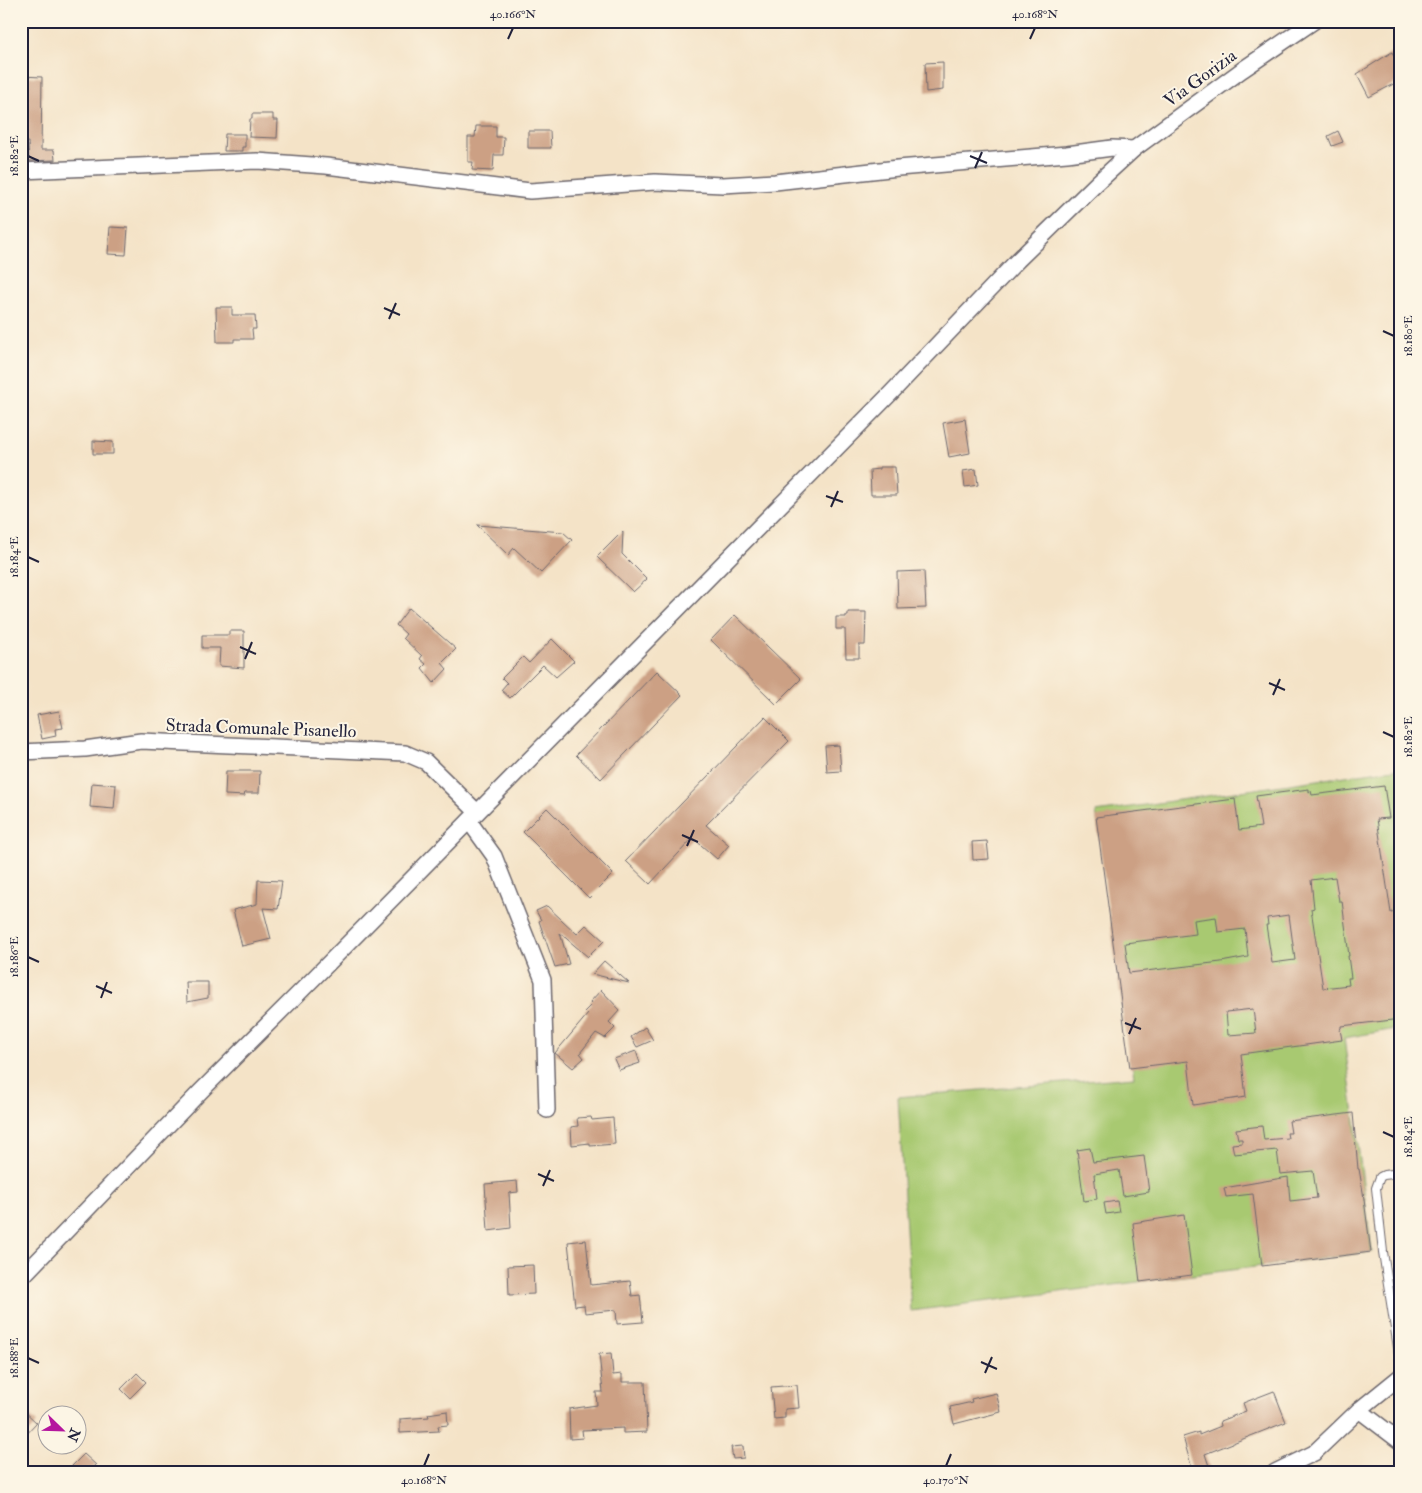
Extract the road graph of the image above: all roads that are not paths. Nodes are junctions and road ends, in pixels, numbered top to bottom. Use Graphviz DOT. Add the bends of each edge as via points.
graph roads {
  1 [pos="1314,21"];
  2 [pos="1134,149"];
  3 [pos="21,172"];
  4 [pos="21,752"];
  5 [pos="473,817"];
  6 [pos="547,1110"];
  7 [pos="1401,1173"];
  8 [pos="21,1278"];
  9 [pos="1399,1343"];
  10 [pos="1401,1367"];
  11 [pos="1401,1376"];
  12 [pos="1359,1410"];
  13 [pos="1401,1442"];
  14 [pos="1275,1472"];
  1 -- 2 [label="street, Via Gorizia"];
  2 -- 3 [label="street" via="1112,148 724,186 656,182 530,191 326,166 257,161"];
  2 -- 5 [label="street, Via Gorizia" via="1017,261"];
  4 -- 5 [label="street, Strada Comunale Pisanello" via="85,749 141,741 405,753 426,762"];
  5 -- 6 [label="street, Strada Comunale Pisanello" via="494,856 543,980"];
  5 -- 8 [label="street, Via Gorizia" via="193,1099"];
  7 -- 9 [label="lane" via="1384,1174 1376,1188"];
  9 -- 10 [label="lane"];
  11 -- 12 [label="street"];
  12 -- 13 [label="street"];
  12 -- 14 [label="street" via="1314,1453"];
}
